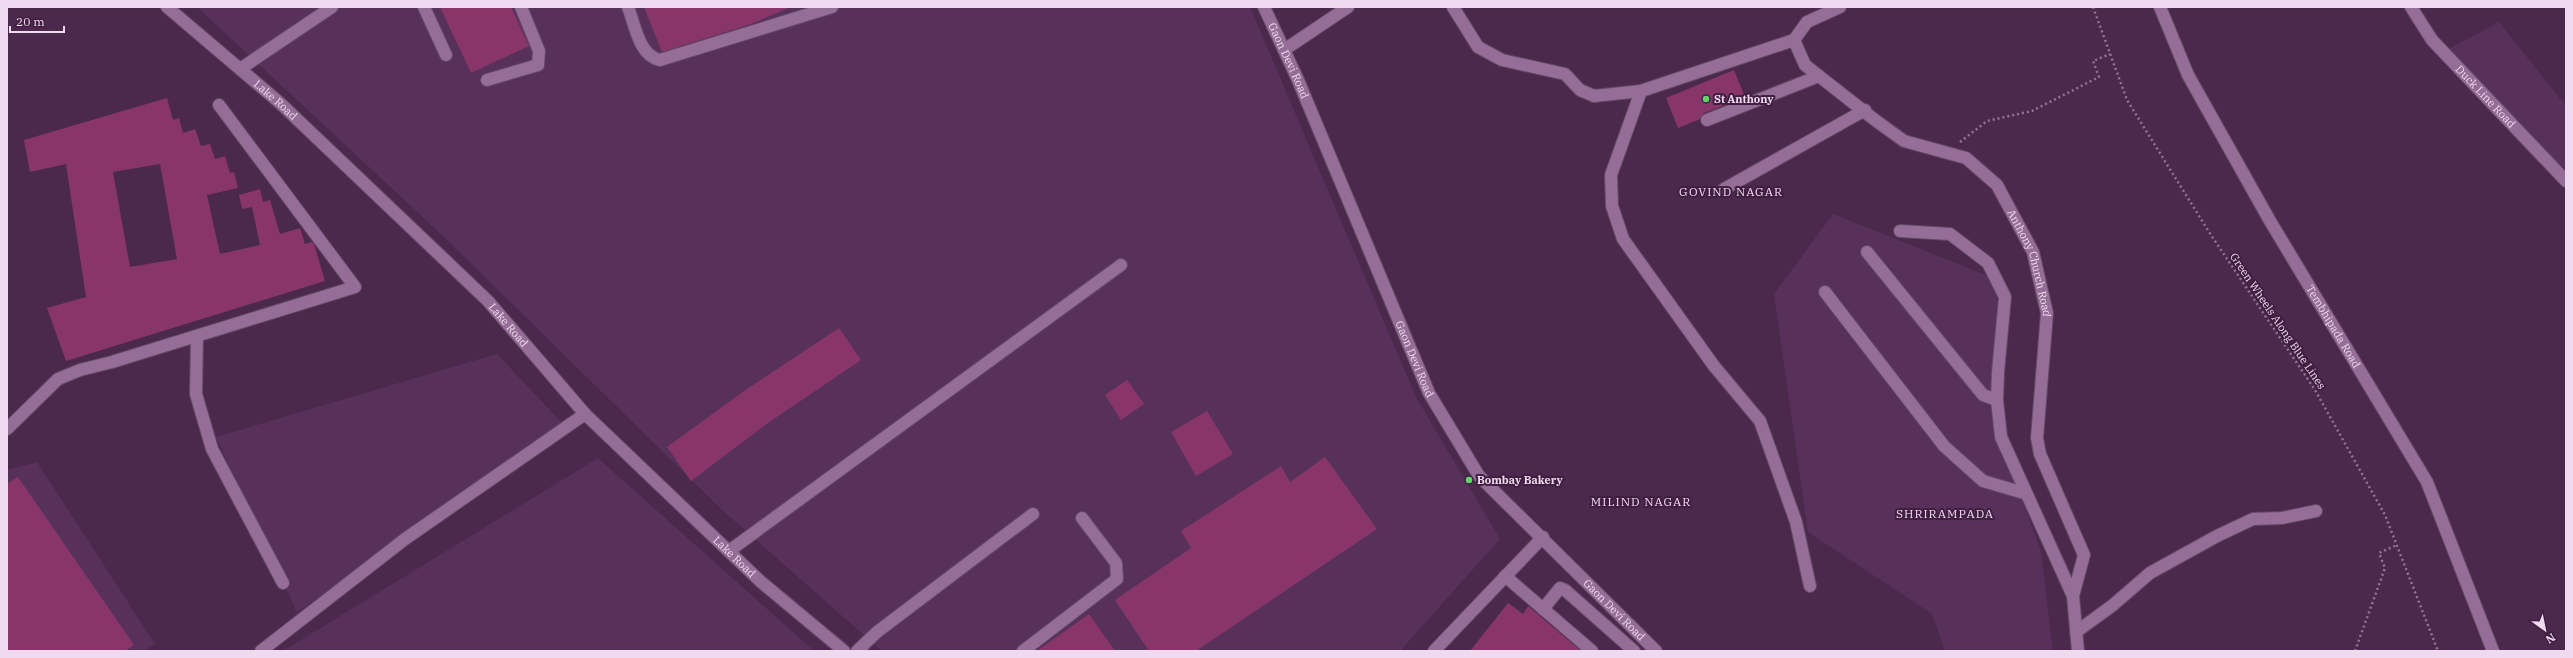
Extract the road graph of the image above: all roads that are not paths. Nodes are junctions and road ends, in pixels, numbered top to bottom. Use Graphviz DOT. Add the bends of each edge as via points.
graph roads {
  1 [pos="166,7"];
  2 [pos="332,7"];
  3 [pos="424,7"];
  4 [pos="521,7"];
  5 [pos="628,7"];
  6 [pos="832,7"];
  7 [pos="1264,7"];
  8 [pos="1348,7"];
  9 [pos="1453,7"];
  10 [pos="1840,7"];
  11 [pos="2160,7"];
  12 [pos="2412,7"];
  13 [pos="1794,40"];
  14 [pos="1284,50"];
  15 [pos="446,56"];
  16 [pos="240,69"];
  17 [pos="1819,76"];
  18 [pos="487,80"];
  19 [pos="1641,91"];
  20 [pos="219,105"];
  21 [pos="1864,110"];
  22 [pos="1707,120"];
  23 [pos="2566,181"];
  24 [pos="1724,189"];
  25 [pos="1900,231"];
  26 [pos="1867,252"];
  27 [pos="1121,265"];
  28 [pos="1826,292"];
  29 [pos="197,336"];
  30 [pos="1997,400"];
  31 [pos="585,414"];
  32 [pos="7,429"];
  33 [pos="2024,493"];
  34 [pos="2316,511"];
  35 [pos="1033,514"];
  36 [pos="1082,518"];
  37 [pos="1543,537"];
  38 [pos="729,551"];
  39 [pos="1505,576"];
  40 [pos="283,583"];
  41 [pos="1810,586"];
  42 [pos="2073,596"];
  43 [pos="1543,609"];
  44 [pos="2076,632"];
  45 [pos="1653,650"];
  46 [pos="261,651"];
  47 [pos="844,651"];
  48 [pos="857,651"];
  49 [pos="1023,651"];
  50 [pos="1434,651"];
  51 [pos="1592,651"];
  52 [pos="1634,651"];
  53 [pos="2078,651"];
  54 [pos="2493,651"];
  1 -- 16 [label="street, Lake Road"];
  2 -- 16 [label="street"];
  3 -- 15 [label="street"];
  4 -- 18 [label="street" via="539,51 538,66"];
  5 -- 6 [label="street" via="646,53 660,60"];
  7 -- 14 [label="street, Gaon Devi Road"];
  8 -- 14 [label="street"];
  9 -- 19 [label="street" via="1478,47 1502,60 1565,74 1580,90 1594,96"];
  10 -- 13 [label="street" via="1807,22"];
  11 -- 54 [label="street, Tembhipada Road" via="2188,75 2270,221 2427,482"];
  12 -- 23 [label="street, Duck Line Road" via="2432,40"];
  13 -- 17 [label="street, Anthony Church Road" via="1805,65"];
  13 -- 19 [label="street"];
  14 -- 37 [label="street, Gaon Devi Road" via="1429,393 1480,476"];
  16 -- 31 [label="street, Lake Road" via="280,103 488,301"];
  17 -- 21 [label="street, Anthony Church Road"];
  17 -- 22 [label="street"];
  19 -- 41 [label="street" via="1612,174 1612,206 1623,239 1714,366 1760,421 1796,522"];
  20 -- 29 [label="street" via="355,287"];
  21 -- 24 [label="street"];
  21 -- 42 [label="street, Anthony Church Road" via="1904,141 1966,158 1997,185 2033,252 2047,313 2037,438 2040,454 2084,555"];
  25 -- 30 [label="street" via="1950,234 1988,263 2005,297"];
  26 -- 30 [label="street" via="1983,395"];
  27 -- 38 [label="street"];
  28 -- 33 [label="street" via="1944,446 1983,482"];
  29 -- 32 [label="street" via="80,370 58,379"];
  29 -- 40 [label="street" via="196,394 212,449"];
  30 -- 33 [label="street" via="2001,437"];
  31 -- 38 [label="street, Lake Road"];
  31 -- 46 [label="street" via="405,539"];
  33 -- 42 [label="street"];
  34 -- 44 [label="street" via="2282,518 2253,519 2217,536 2150,572 2113,606"];
  35 -- 48 [label="street" via="877,632"];
  36 -- 49 [label="street" via="1116,563 1117,579"];
  37 -- 39 [label="street"];
  37 -- 45 [label="street, Gaon Devi Road"];
  38 -- 47 [label="street, Lake Road" via="760,581"];
  39 -- 43 [label="street"];
  39 -- 50 [label="street"];
  42 -- 44 [label="street, Anthony Church Road"];
  43 -- 51 [label="street"];
  43 -- 52 [label="street" via="1560,588 1565,590"];
  44 -- 53 [label="street, Anthony Church Road"];
}
